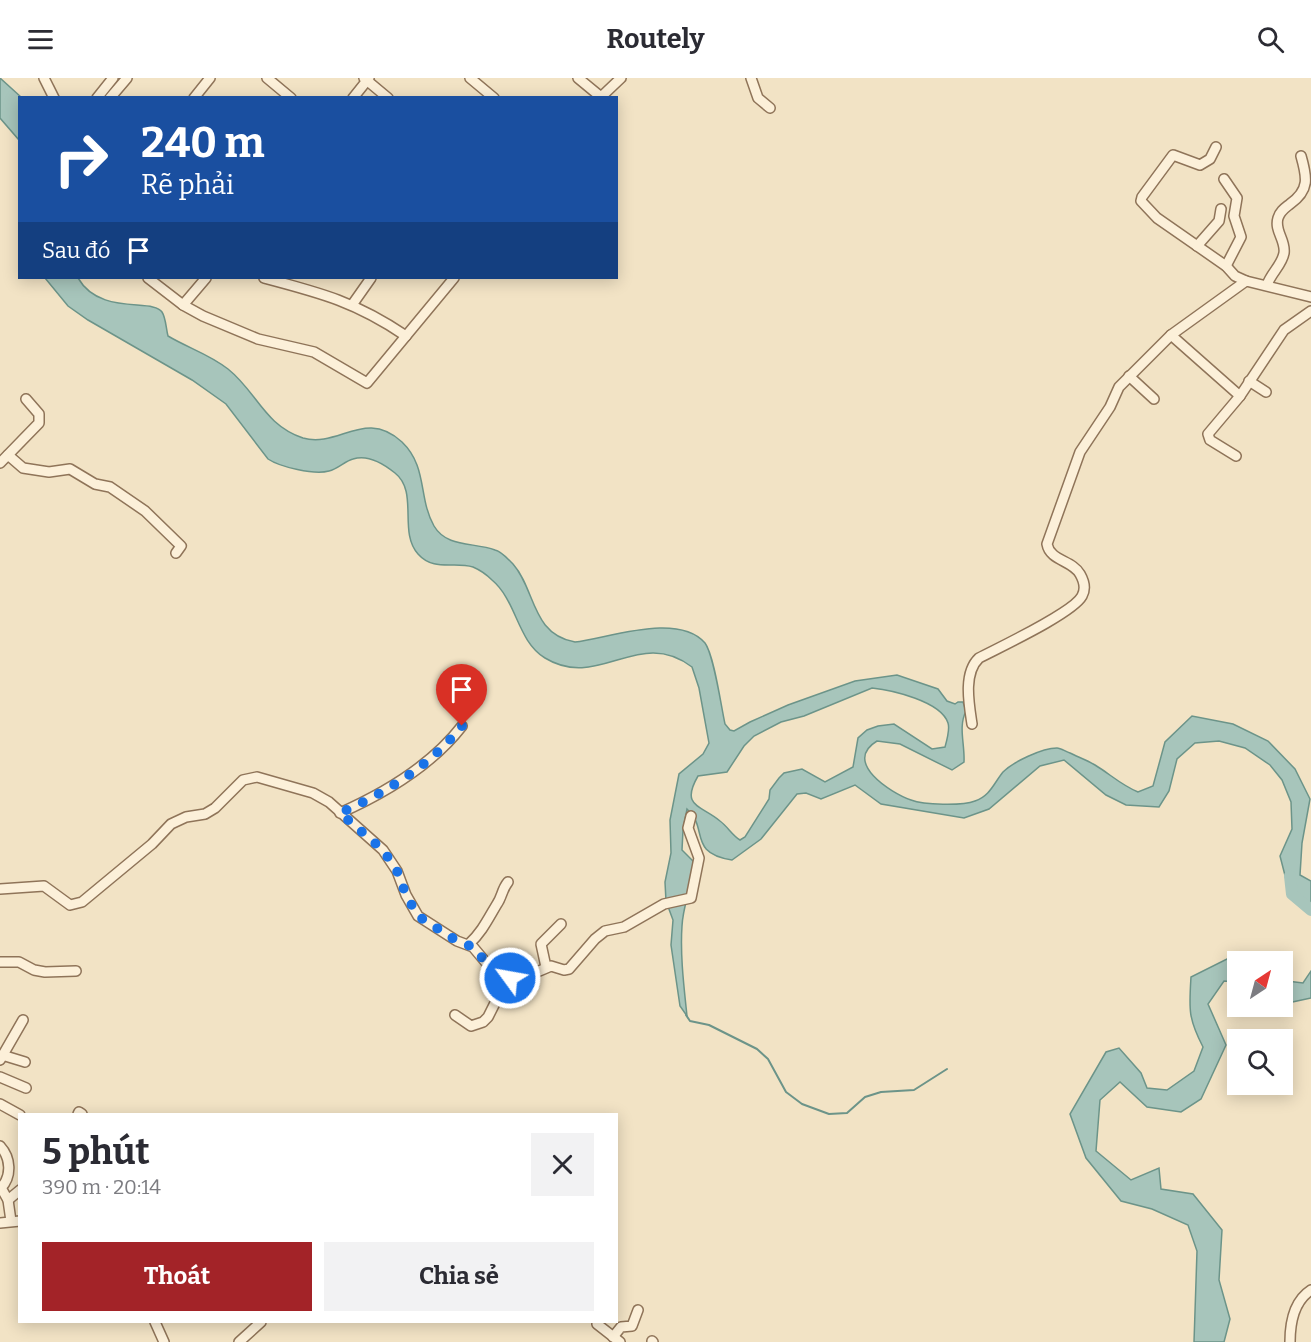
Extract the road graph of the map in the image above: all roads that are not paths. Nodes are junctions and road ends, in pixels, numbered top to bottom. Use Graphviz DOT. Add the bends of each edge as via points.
graph roads {
  1 [pos="44,78"];
  2 [pos="114,78"];
  3 [pos="127,78"];
  4 [pos="210,78"];
  5 [pos="267,78"];
  6 [pos="470,78"];
  7 [pos="578,78"];
  8 [pos="751,78"];
  9 [pos="367,79"];
  10 [pos="619,79"];
  11 [pos="115,95"];
  12 [pos="53,96"];
  13 [pos="100,96"];
  14 [pos="196,96"];
  15 [pos="287,96"];
  16 [pos="354,96"];
  17 [pos="386,96"];
  18 [pos="492,96"];
  19 [pos="600,96"];
  20 [pos="604,96"];
  21 [pos="770,108"];
  22 [pos="1216,147"];
  23 [pos="1301,156"];
  24 [pos="1224,179"];
  25 [pos="1221,209"];
  26 [pos="1197,246"];
  27 [pos="1226,266"];
  28 [pos="149,279"];
  29 [pos="205,279"];
  30 [pos="268,279"];
  31 [pos="370,279"];
  32 [pos="453,279"];
  33 [pos="1246,281"];
  34 [pos="1267,285"];
  35 [pos="1311,297"];
  36 [pos="183,304"];
  37 [pos="352,304"];
  38 [pos="1311,311"];
  39 [pos="1171,335"];
  40 [pos="406,336"];
  41 [pos="1129,376"];
  42 [pos="1250,381"];
  43 [pos="1266,392"];
  44 [pos="1240,396"];
  45 [pos="26,399"];
  46 [pos="1154,399"];
  47 [pos="8,454"];
  48 [pos="1236,456"];
  49 [pos="0,463"];
  50 [pos="176,552"];
  51 [pos="972,724"];
  52 [pos="462,726"];
  53 [pos="340,813"];
  54 [pos="691,816"];
  55 [pos="508,882"];
  56 [pos="0,889"];
  57 [pos="561,924"];
  58 [pos="469,944"];
  59 [pos="0,962"];
  60 [pos="546,967"];
  61 [pos="76,971"];
  62 [pos="514,979"];
  63 [pos="455,1016"];
  64 [pos="23,1020"];
  65 [pos="1,1058"];
  66 [pos="25,1062"];
  67 [pos="0,1077"];
  68 [pos="26,1088"];
  69 [pos="0,1104"];
  70 [pos="18,1114"];
  71 [pos="1,1151"];
  72 [pos="1,1187"];
  73 [pos="18,1192"];
  74 [pos="8,1200"];
  75 [pos="15,1221"];
  76 [pos="0,1223"];
  77 [pos="1311,1290"];
  78 [pos="638,1310"];
  79 [pos="155,1323"];
  80 [pos="260,1323"];
  81 [pos="597,1324"];
  82 [pos="617,1340"];
  83 [pos="164,1342"];
  84 [pos="239,1342"];
  85 [pos="1290,1342"];
  1 -- 12 [label="street"];
  2 -- 11 [label="street"];
  2 -- 13 [label="street"];
  3 -- 11 [label="street"];
  4 -- 14 [label="street"];
  5 -- 15 [label="street"];
  6 -- 18 [label="street"];
  7 -- 19 [label="street"];
  8 -- 21 [label="street" via="758,98"];
  9 -- 16 [label="street"];
  9 -- 17 [label="street"];
  10 -- 20 [label="street"];
  22 -- 26 [label="street" via="1210,159 1200,165 1173,155 1141,199 1152,214"];
  23 -- 34 [label="street" via="1306,187 1278,217 1284,255"];
  24 -- 27 [label="street" via="1237,198 1234,216 1241,237"];
  25 -- 26 [label="street" via="1219,221"];
  26 -- 27 [label="street"];
  27 -- 33 [label="street"];
  28 -- 36 [label="street"];
  29 -- 36 [label="street"];
  30 -- 37 [label="street"];
  31 -- 37 [label="street"];
  32 -- 40 [label="street"];
  33 -- 34 [label="street"];
  33 -- 39 [label="street"];
  34 -- 35 [label="street"];
  36 -- 40 [label="street" via="233,330 314,352 367,383"];
  37 -- 40 [label="street"];
  38 -- 42 [label="street" via="1284,330"];
  39 -- 41 [label="street"];
  39 -- 44 [label="street"];
  41 -- 46 [label="street"];
  41 -- 51 [label="street" via="1080,452 1047,544 1052,555 1075,567 1084,583 1084,593 1079,602 973,663 968,699"];
  42 -- 43 [label="street"];
  42 -- 44 [label="street"];
  44 -- 48 [label="street" via="1208,437"];
  45 -- 47 [label="street" via="40,418"];
  47 -- 49 [label="street"];
  47 -- 50 [label="street" via="23,468 49,472 67,469 95,484 110,487 168,531 181,546"];
  52 -- 53 [label="street" via="426,763 368,801"];
  53 -- 56 [label="street" via="313,793 250,777 206,814 171,824 152,844 74,906 44,886"];
  53 -- 58 [label="street" via="383,850 418,916 457,941"];
  54 -- 60 [label="street" via="688,828 699,858 688,900 664,904 624,927 600,934 569,969"];
  55 -- 58 [label="street" via="487,917 486,926"];
  57 -- 60 [label="street" via="542,944"];
  58 -- 62 [label="street" via="494,972"];
  59 -- 61 [label="street" via="19,962 45,972"];
  60 -- 62 [label="street" via="522,980"];
  62 -- 63 [label="street" via="483,1022 471,1026"];
  64 -- 65 [label="street"];
  65 -- 66 [label="street"];
  67 -- 68 [label="street"];
  69 -- 70 [label="street"];
  71 -- 72 [label="street" via="9,1176"];
  72 -- 74 [label="street"];
  73 -- 74 [label="street"];
  74 -- 75 [label="street"];
  75 -- 76 [label="street"];
  77 -- 85 [label="street" via="1302,1297 1293,1315"];
  78 -- 82 [label="street" via="632,1326 621,1327"];
  79 -- 83 [label="street"];
  80 -- 84 [label="street"];
  81 -- 82 [label="street"];
}
